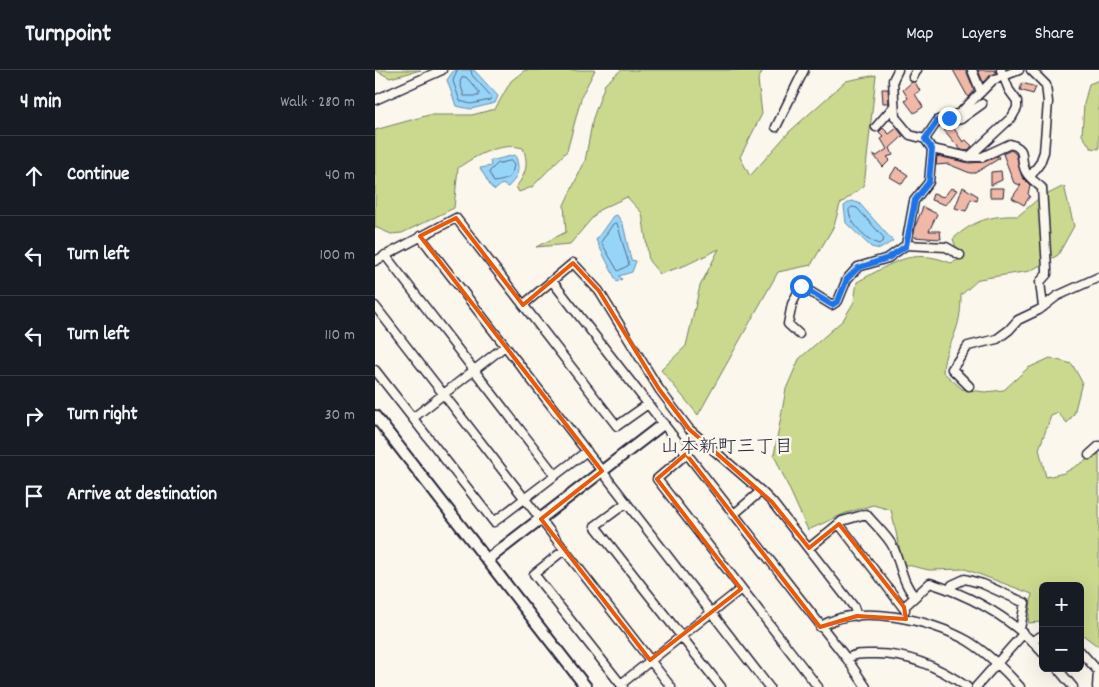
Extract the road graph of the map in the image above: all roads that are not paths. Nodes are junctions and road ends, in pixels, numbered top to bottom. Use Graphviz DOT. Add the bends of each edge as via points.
graph roads {
  1 [pos="441,70"];
  2 [pos="804,70"];
  3 [pos="898,70"];
  4 [pos="972,70"];
  5 [pos="1019,70"];
  6 [pos="1031,70"];
  7 [pos="1002,73"];
  8 [pos="981,92"];
  9 [pos="375,100"];
  10 [pos="982,104"];
  11 [pos="894,106"];
  12 [pos="938,120"];
  13 [pos="953,122"];
  14 [pos="776,127"];
  15 [pos="876,127"];
  16 [pos="958,130"];
  17 [pos="925,139"];
  18 [pos="932,149"];
  19 [pos="969,157"];
  20 [pos="1030,177"];
  21 [pos="420,236"];
  22 [pos="906,246"];
  23 [pos="385,255"];
  24 [pos="960,255"];
  25 [pos="375,260"];
  26 [pos="1099,277"];
  27 [pos="552,281"];
  28 [pos="523,304"];
  29 [pos="375,306"];
  30 [pos="1043,307"];
  31 [pos="799,334"];
  32 [pos="505,346"];
  33 [pos="375,370"];
  34 [pos="475,370"];
  35 [pos="969,386"];
  36 [pos="443,394"];
  37 [pos="648,404"];
  38 [pos="375,416"];
  39 [pos="413,418"];
  40 [pos="663,424"];
  41 [pos="1099,446"];
  42 [pos="587,451"];
  43 [pos="687,454"];
  44 [pos="1089,455"];
  45 [pos="601,471"];
  46 [pos="555,475"];
  47 [pos="761,491"];
  48 [pos="525,499"];
  49 [pos="626,502"];
  50 [pos="733,515"];
  51 [pos="541,519"];
  52 [pos="839,524"];
  53 [pos="809,548"];
  54 [pos="564,550"];
  55 [pos="487,560"];
  56 [pos="741,589"];
  57 [pos="950,589"];
  58 [pos="915,597"];
  59 [pos="904,607"];
  60 [pos="711,612"];
  61 [pos="857,616"];
  62 [pos="906,619"];
  63 [pos="820,627"];
  64 [pos="1022,631"];
  65 [pos="681,636"];
  66 [pos="1039,637"];
  67 [pos="1032,641"];
  68 [pos="1039,649"];
  69 [pos="1084,655"];
  70 [pos="847,659"];
  71 [pos="650,660"];
  72 [pos="998,662"];
  73 [pos="1060,672"];
  74 [pos="622,686"];
  75 [pos="586,687"];
  76 [pos="671,687"];
  77 [pos="721,687"];
  78 [pos="769,687"];
  79 [pos="818,687"];
  80 [pos="866,687"];
  81 [pos="967,687"];
  82 [pos="976,687"];
  83 [pos="1020,687"];
  84 [pos="1073,687"];
  85 [pos="1097,687"];
  1 -- 9 [label="street"];
  2 -- 14 [label="street"];
  3 -- 11 [label="street" via="893,80"];
  4 -- 8 [label="street"];
  5 -- 7 [label="street"];
  6 -- 20 [label="street" via="1046,85 1048,102 1044,152"];
  7 -- 8 [label="street"];
  7 -- 19 [label="street" via="1017,101 1017,108 1012,117"];
  8 -- 12 [label="street" via="961,113"];
  10 -- 13 [label="street"];
  11 -- 15 [label="street"];
  11 -- 17 [label="street" via="895,117 905,131 910,136"];
  12 -- 13 [label="street"];
  12 -- 17 [label="street"];
  13 -- 16 [label="street"];
  17 -- 18 [label="street"];
  18 -- 19 [label="street"];
  18 -- 22 [label="street" via="929,182 915,200"];
  19 -- 20 [label="street" via="982,157 1010,144 1018,146"];
  20 -- 30 [label="street" via="1042,188 1045,208 1047,274 1040,282"];
  21 -- 23 [label="street"];
  21 -- 28 [label="street" via="456,218"];
  21 -- 32 [label="street"];
  22 -- 24 [label="street" via="946,246"];
  22 -- 31 [label="street" via="888,258 858,268 847,279 838,301 832,305 801,286 792,304 788,324"];
  23 -- 25 [label="street"];
  23 -- 34 [label="street"];
  26 -- 30 [label="street" via="1057,296"];
  27 -- 28 [label="street"];
  27 -- 37 [label="street"];
  27 -- 47 [label="street" via="573,263 599,291 659,389 689,429"];
  28 -- 37 [label="street" via="617,426"];
  29 -- 36 [label="street"];
  30 -- 35 [label="street" via="1018,320 997,339 968,346 952,369"];
  32 -- 34 [label="street"];
  32 -- 42 [label="street"];
  33 -- 39 [label="street"];
  34 -- 36 [label="street"];
  34 -- 46 [label="street"];
  36 -- 39 [label="street"];
  36 -- 48 [label="street"];
  37 -- 40 [label="street"];
  38 -- 55 [label="street"];
  39 -- 48 [label="street" via="494,522"];
  40 -- 43 [label="street"];
  40 -- 45 [label="street"];
  41 -- 44 [label="street"];
  42 -- 45 [label="street"];
  42 -- 46 [label="street"];
  43 -- 50 [label="street"];
  43 -- 56 [label="street" via="657,479"];
  45 -- 49 [label="street"];
  45 -- 51 [label="street"];
  46 -- 48 [label="street"];
  47 -- 50 [label="street"];
  47 -- 53 [label="street"];
  48 -- 51 [label="street"];
  49 -- 60 [label="street"];
  49 -- 65 [label="street" via="595,526"];
  50 -- 63 [label="street"];
  51 -- 54 [label="street"];
  51 -- 55 [label="street"];
  52 -- 53 [label="street"];
  52 -- 58 [label="street" via="866,514 893,547 909,591"];
  52 -- 59 [label="street"];
  53 -- 61 [label="street" via="854,607"];
  54 -- 71 [label="street"];
  54 -- 74 [label="street" via="534,574"];
  55 -- 75 [label="street"];
  56 -- 60 [label="street"];
  56 -- 79 [label="street"];
  57 -- 58 [label="street" via="931,583"];
  57 -- 64 [label="street" via="990,608"];
  57 -- 64 [label="street" via="965,579 1025,603"];
  58 -- 59 [label="street"];
  59 -- 62 [label="street"];
  60 -- 65 [label="street"];
  60 -- 78 [label="street"];
  61 -- 62 [label="street"];
  61 -- 63 [label="street" via="829,621"];
  62 -- 72 [label="street" via="951,632"];
  63 -- 70 [label="street"];
  64 -- 67 [label="street"];
  64 -- 72 [label="street"];
  65 -- 71 [label="street"];
  65 -- 77 [label="street"];
  66 -- 67 [label="street"];
  67 -- 68 [label="street"];
  69 -- 85 [label="street" via="1098,671"];
  70 -- 80 [label="street"];
  70 -- 81 [label="street" via="853,654 911,659 932,666"];
  71 -- 74 [label="street"];
  71 -- 76 [label="street"];
  72 -- 82 [label="street"];
  72 -- 83 [label="street"];
  73 -- 84 [label="street"];
}
